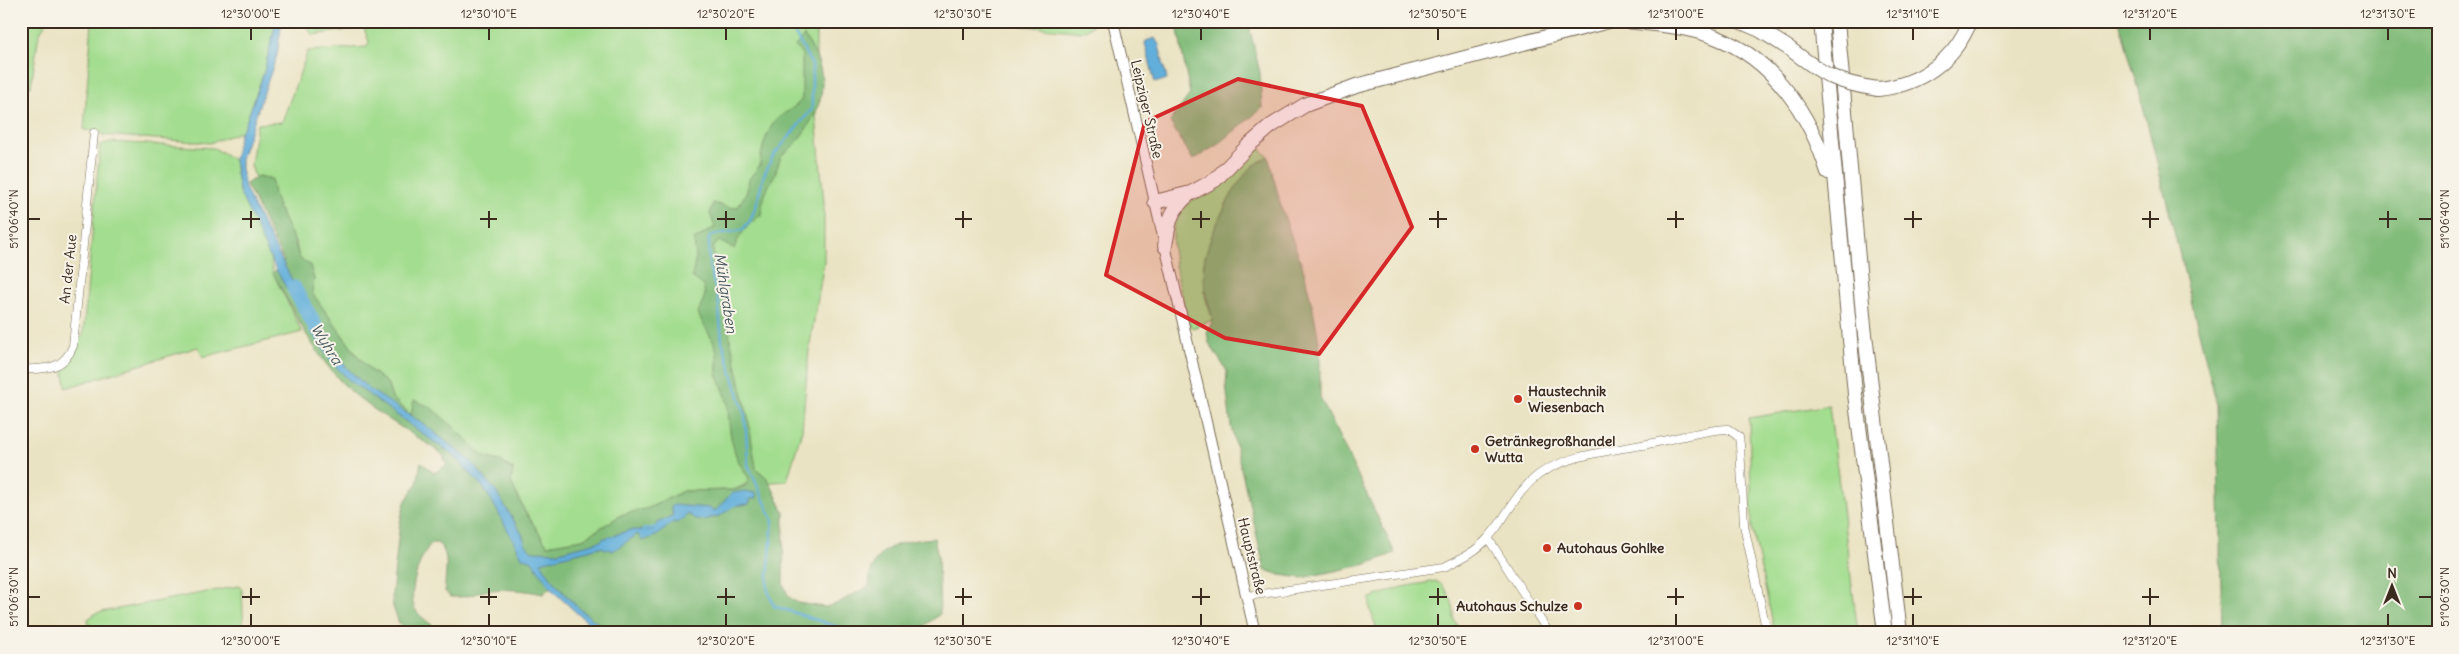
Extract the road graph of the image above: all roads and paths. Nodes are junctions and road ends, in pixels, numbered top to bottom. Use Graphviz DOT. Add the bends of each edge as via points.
graph roads {
  1 [pos="1113,21"];
  2 [pos="1609,21"];
  3 [pos="1626,21"];
  4 [pos="1738,21"];
  5 [pos="1822,21"];
  6 [pos="1837,21"];
  7 [pos="1970,21"];
  8 [pos="94,133"];
  9 [pos="1191,192"];
  10 [pos="1836,197"];
  11 [pos="1155,202"];
  12 [pos="1165,246"];
  13 [pos="21,370"];
  14 [pos="1488,538"];
  15 [pos="1248,596"];
  16 [pos="1255,633"];
  17 [pos="1549,633"];
  18 [pos="1767,633"];
  19 [pos="1885,633"];
  20 [pos="1900,633"];
  1 -- 11 [label="main road, Leipziger Straße"];
  2 -- 9 [label="highway" via="1356,86 1305,105 1270,126 1215,180"];
  3 -- 10 [label="highway" via="1665,24 1715,37 1741,49 1766,68 1788,91 1808,121 1820,146"];
  4 -- 7 [label="highway, bridge" via="1760,30 1834,80 1878,89 1922,77 1945,61 1965,35"];
  5 -- 10 [label="highway"];
  6 -- 20 [label="highway" via="1864,326"];
  8 -- 13 [label="street, An der Aue" via="73,346 69,357 59,365"];
  9 -- 11 [label="highway"];
  9 -- 12 [label="highway" via="1175,207 1169,220"];
  10 -- 19 [label="highway" via="1855,394"];
  11 -- 12 [label="main road, Leipziger Straße"];
  12 -- 15 [label="main road, Hauptstraße"];
  14 -- 15 [label="street" via="1470,554 1444,567"];
  14 -- 17 [label="street"];
  14 -- 18 [label="street" via="1520,493 1537,476 1555,466 1580,458 1728,429 1739,437 1744,525"];
  15 -- 16 [label="main road, Hauptstraße"];
}
